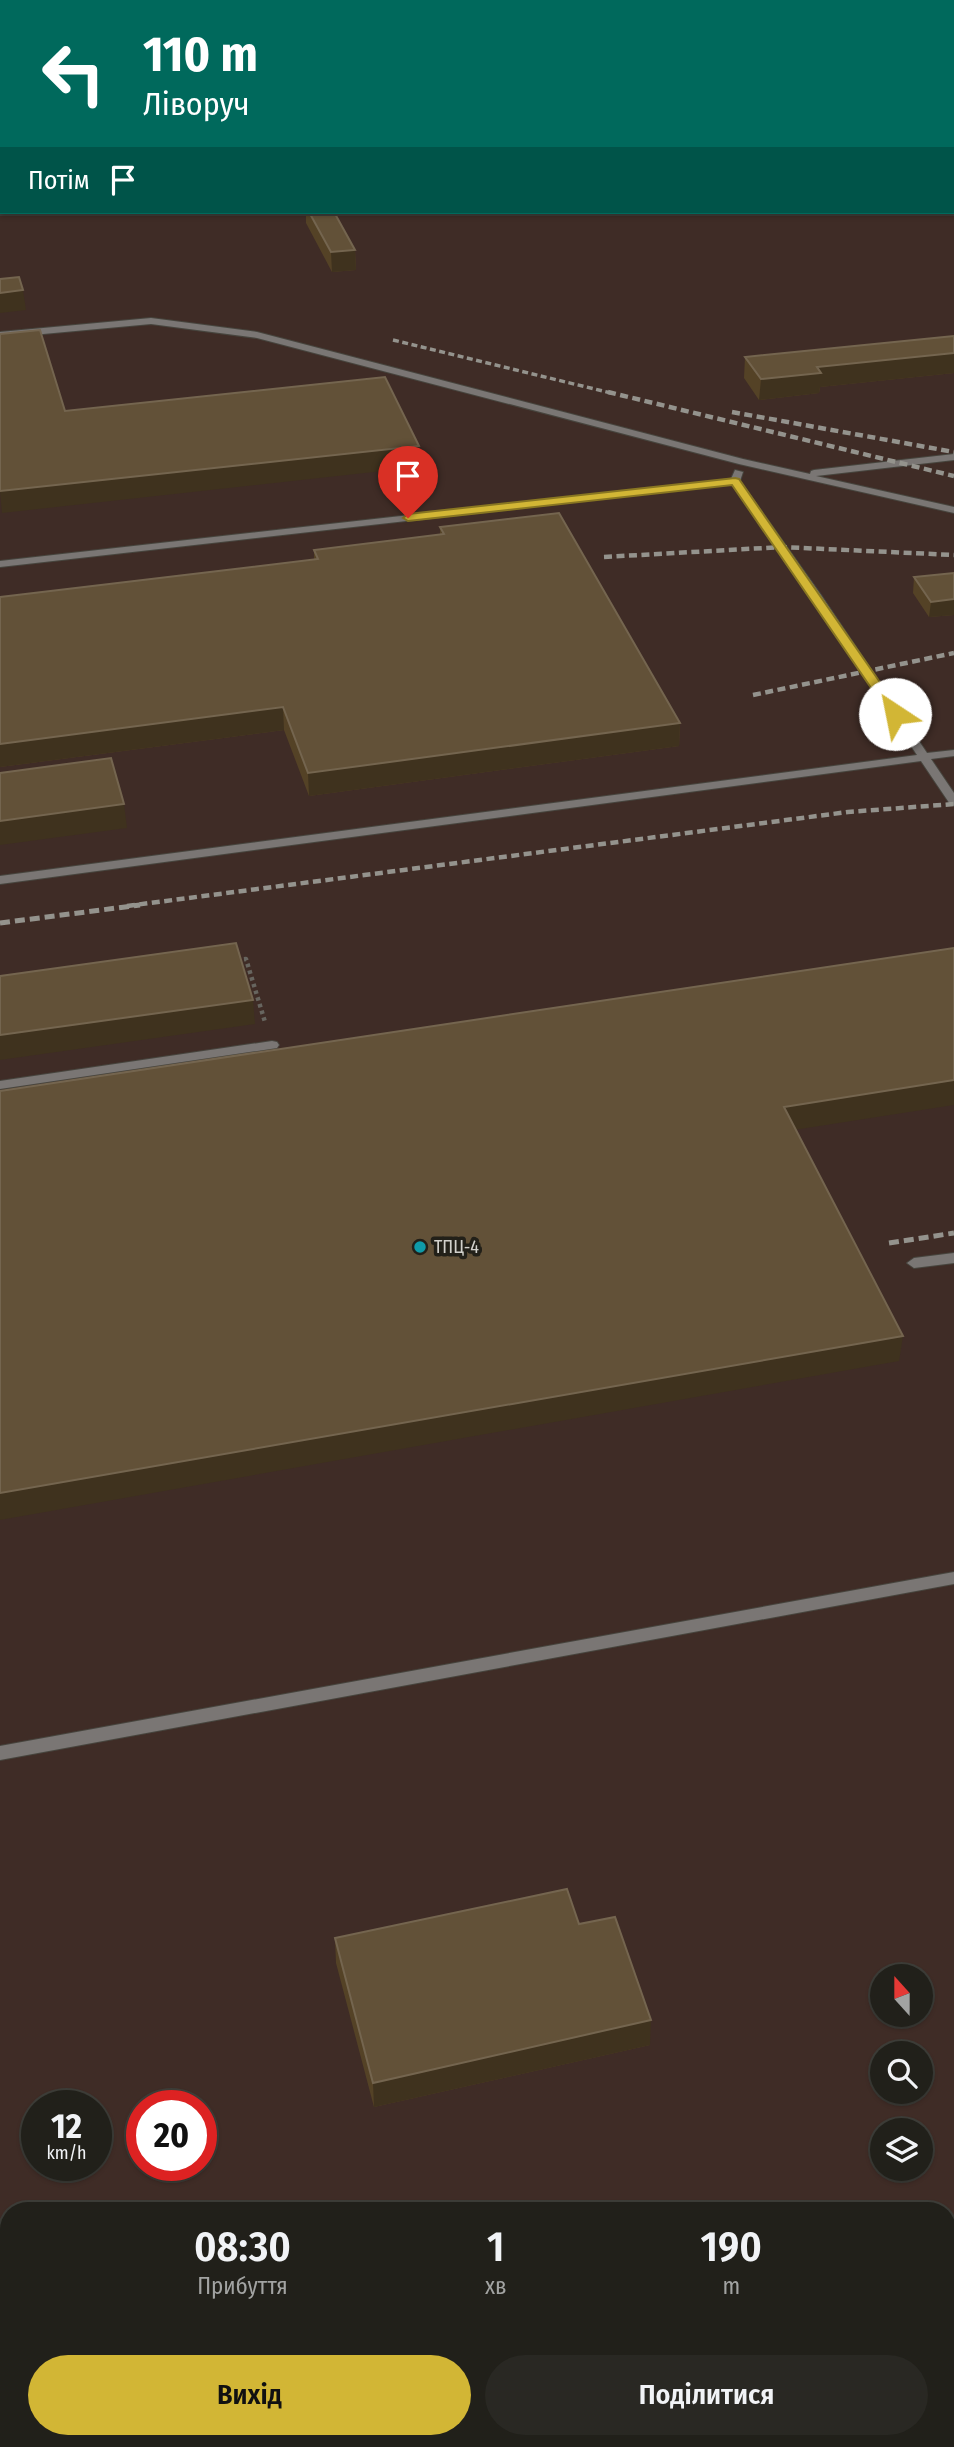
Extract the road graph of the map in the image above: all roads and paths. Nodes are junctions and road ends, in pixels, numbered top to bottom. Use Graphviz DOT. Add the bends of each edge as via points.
graph roads {
  1 [pos="0,335"];
  2 [pos="954,457"];
  3 [pos="742,462"];
  4 [pos="802,474"];
  5 [pos="735,481"];
  6 [pos="954,510"];
  7 [pos="0,564"];
  8 [pos="954,753"];
  9 [pos="924,757"];
  10 [pos="954,802"];
  11 [pos="0,880"];
  12 [pos="232,960"];
  13 [pos="272,1045"];
  14 [pos="0,1084"];
  15 [pos="954,1258"];
  16 [pos="914,1263"];
  17 [pos="954,1578"];
  18 [pos="0,1753"];
  1 -- 3 [label="lane" via="151,321 257,335"];
  2 -- 4 [label="lane"];
  3 -- 4 [label="lane"];
  3 -- 5 [label="lane"];
  4 -- 6 [label="lane"];
  5 -- 7 [label="lane"];
  5 -- 9 [label="lane"];
  8 -- 9 [label="lane"];
  9 -- 10 [label="lane"];
  9 -- 11 [label="lane"];
  12 -- 13 [label="path" via="246,959"];
  13 -- 14 [label="lane"];
  15 -- 16 [label="lane"];
  17 -- 18 [label="lane"];
}
